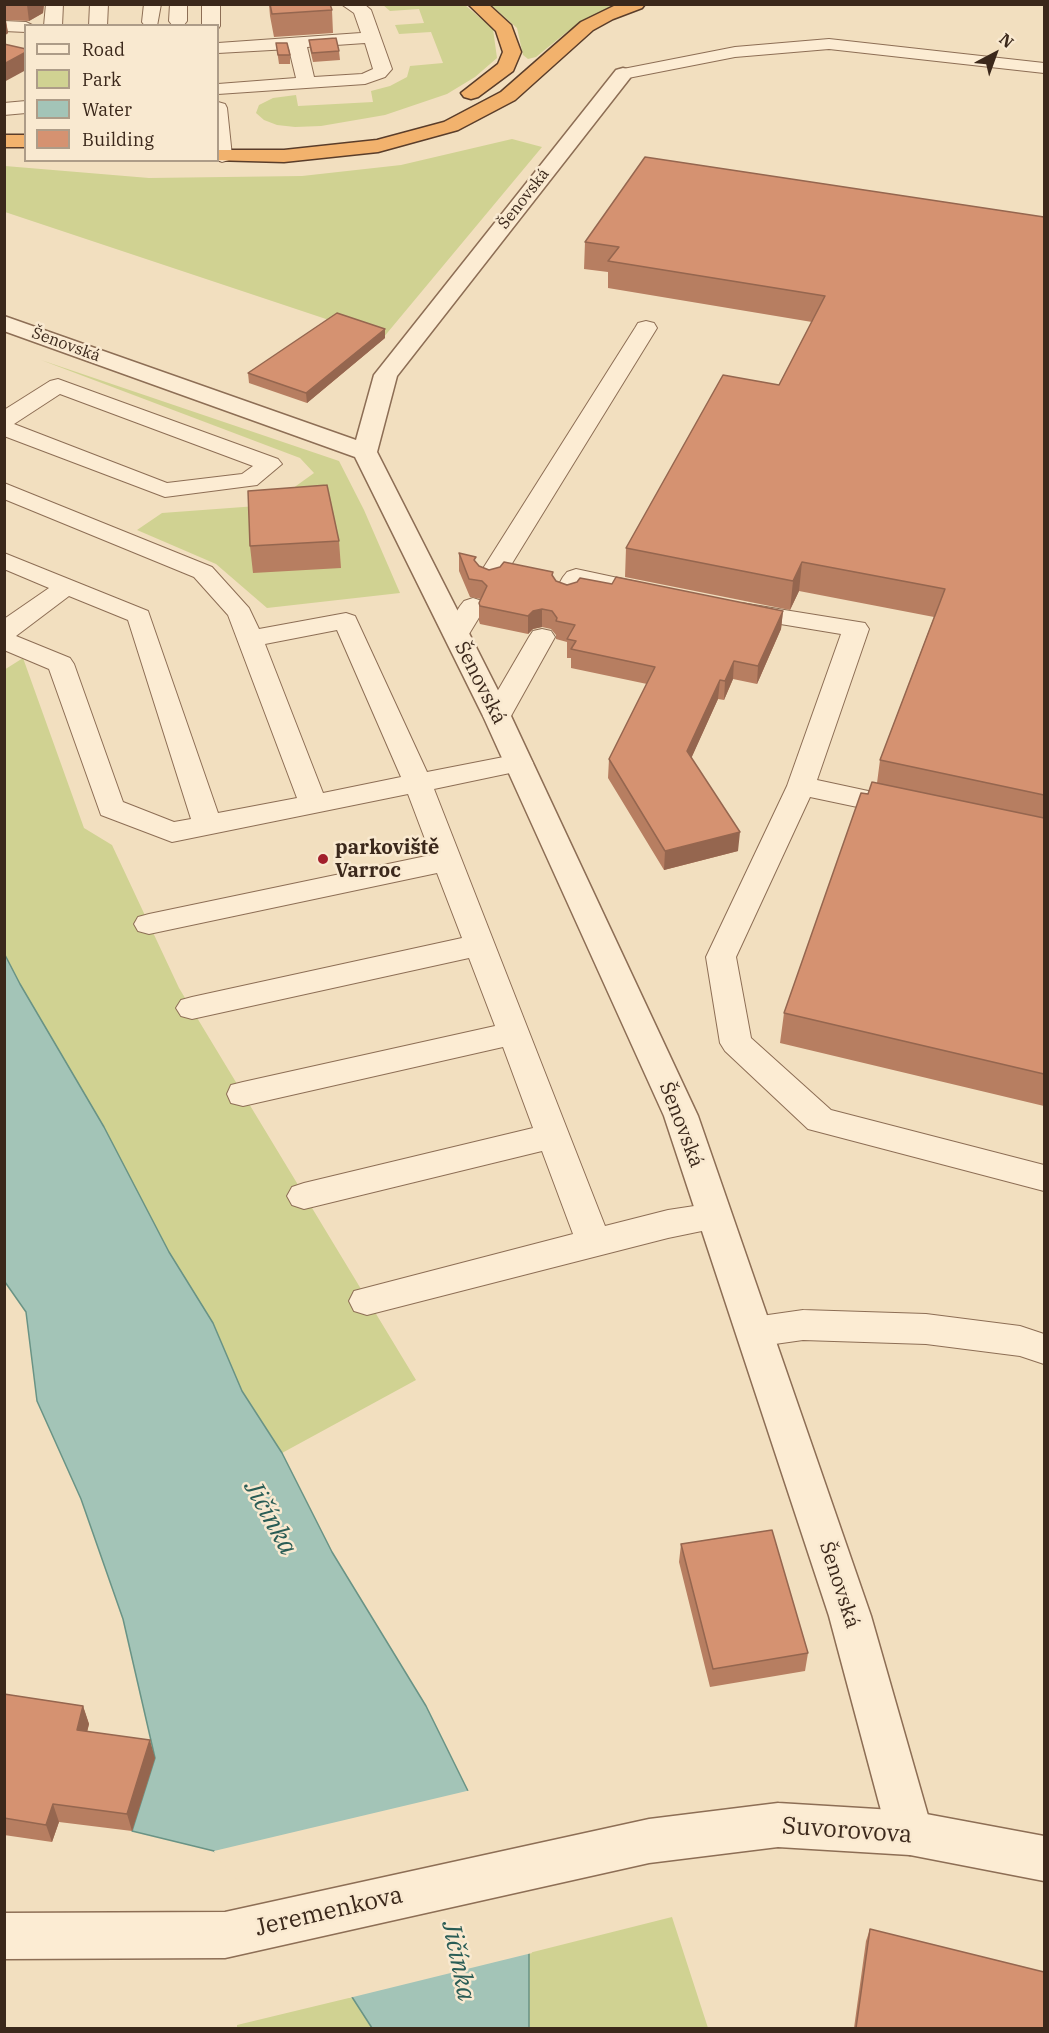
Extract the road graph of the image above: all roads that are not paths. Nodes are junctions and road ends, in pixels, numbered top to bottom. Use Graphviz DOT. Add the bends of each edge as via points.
graph roads {
  1 [pos="55,4"];
  2 [pos="99,4"];
  3 [pos="153,4"];
  4 [pos="210,4"];
  5 [pos="349,4"];
  6 [pos="477,4"];
  7 [pos="636,4"];
  8 [pos="151,22"];
  9 [pos="53,24"];
  10 [pos="98,24"];
  11 [pos="211,24"];
  12 [pos="4,26"];
  13 [pos="24,27"];
  14 [pos="373,38"];
  15 [pos="297,43"];
  16 [pos="219,48"];
  17 [pos="1044,68"];
  18 [pos="623,74"];
  19 [pos="306,83"];
  20 [pos="219,89"];
  21 [pos="457,100"];
  22 [pos="24,106"];
  23 [pos="4,109"];
  24 [pos="219,128"];
  25 [pos="354,130"];
  26 [pos="4,141"];
  27 [pos="24,141"];
  28 [pos="220,149"];
  29 [pos="4,155"];
  30 [pos="24,155"];
  31 [pos="4,323"];
  32 [pos="646,328"];
  33 [pos="4,420"];
  34 [pos="4,428"];
  35 [pos="365,452"];
  36 [pos="4,490"];
  37 [pos="4,560"];
  38 [pos="490,578"];
  39 [pos="67,586"];
  40 [pos="567,593"];
  41 [pos="682,599"];
  42 [pos="473,606"];
  43 [pos="716,606"];
  44 [pos="4,632"];
  45 [pos="456,634"];
  46 [pos="543,637"];
  47 [pos="250,639"];
  48 [pos="4,640"];
  49 [pos="497,716"];
  50 [pos="519,763"];
  51 [pos="418,783"];
  52 [pos="801,786"];
  53 [pos="314,805"];
  54 [pos="928,813"];
  55 [pos="208,826"];
  56 [pos="448,861"];
  57 [pos="149,924"];
  58 [pos="480,945"];
  59 [pos="192,1008"];
  60 [pos="514,1033"];
  61 [pos="243,1094"];
  62 [pos="554,1136"];
  63 [pos="1044,1178"];
  64 [pos="304,1196"];
  65 [pos="714,1216"];
  66 [pos="594,1243"];
  67 [pos="367,1301"];
  68 [pos="754,1332"];
  69 [pos="1044,1349"];
  70 [pos="910,1833"];
  71 [pos="649,1841"];
  72 [pos="1044,1859"];
  73 [pos="4,1936"];
  1 -- 9 [label="lane"];
  2 -- 10 [label="lane"];
  3 -- 8 [label="lane"];
  4 -- 11 [label="lane"];
  5 -- 14 [label="lane" via="363,10"];
  6 -- 21 [label="highway" via="505,29 511,57 506,67 488,82"];
  7 -- 28 [label="highway" via="582,30 508,96 451,126 378,146 284,156"];
  12 -- 13 [label="lane"];
  14 -- 15 [label="lane"];
  14 -- 19 [label="lane" via="382,69 379,73 365,79"];
  15 -- 16 [label="lane"];
  15 -- 19 [label="lane"];
  17 -- 18 [label="lane" via="829,44 735,52"];
  18 -- 35 [label="street, Šenovská" via="386,375"];
  19 -- 20 [label="lane"];
  22 -- 23 [label="lane"];
  24 -- 28 [label="lane"];
  25 -- 28 [label="highway"];
  26 -- 27 [label="highway"];
  29 -- 30 [label="highway"];
  31 -- 35 [label="street, Šenovská"];
  32 -- 38 [label="lane"];
  33 -- 34 [label="lane" via="58,386 270,464 249,480 165,490"];
  35 -- 45 [label="street, Šenovská"];
  36 -- 47 [label="lane" via="203,572 240,613"];
  37 -- 39 [label="lane"];
  39 -- 44 [label="lane"];
  39 -- 55 [label="lane" via="139,616"];
  40 -- 41 [label="lane" via="576,577"];
  42 -- 45 [label="lane"];
  43 -- 52 [label="lane" via="856,629"];
  45 -- 49 [label="street, Šenovská"];
  46 -- 49 [label="lane"];
  47 -- 51 [label="lane" via="346,621"];
  47 -- 53 [label="lane"];
  48 -- 55 [label="lane" via="61,664 111,808 172,832"];
  49 -- 50 [label="street, Šenovská"];
  50 -- 51 [label="lane"];
  50 -- 65 [label="street, Šenovská" via="681,1116"];
  51 -- 53 [label="lane"];
  51 -- 56 [label="lane"];
  52 -- 54 [label="lane"];
  52 -- 63 [label="lane" via="721,957 736,1043 820,1120"];
  53 -- 55 [label="lane"];
  56 -- 57 [label="lane"];
  56 -- 58 [label="lane"];
  58 -- 59 [label="lane"];
  58 -- 60 [label="lane"];
  60 -- 61 [label="lane"];
  60 -- 62 [label="lane"];
  62 -- 64 [label="lane"];
  62 -- 66 [label="lane"];
  65 -- 66 [label="lane"];
  65 -- 68 [label="street, Šenovská"];
  66 -- 67 [label="lane"];
  68 -- 69 [label="lane" via="803,1325 926,1329 1020,1341"];
  68 -- 70 [label="street, Šenovská" via="850,1616"];
  70 -- 71 [label="street, Suvorovova" via="778,1825"];
  70 -- 72 [label="street, Suvorovova"];
  71 -- 73 [label="street, Jeremenkova" via="225,1935"];
}
